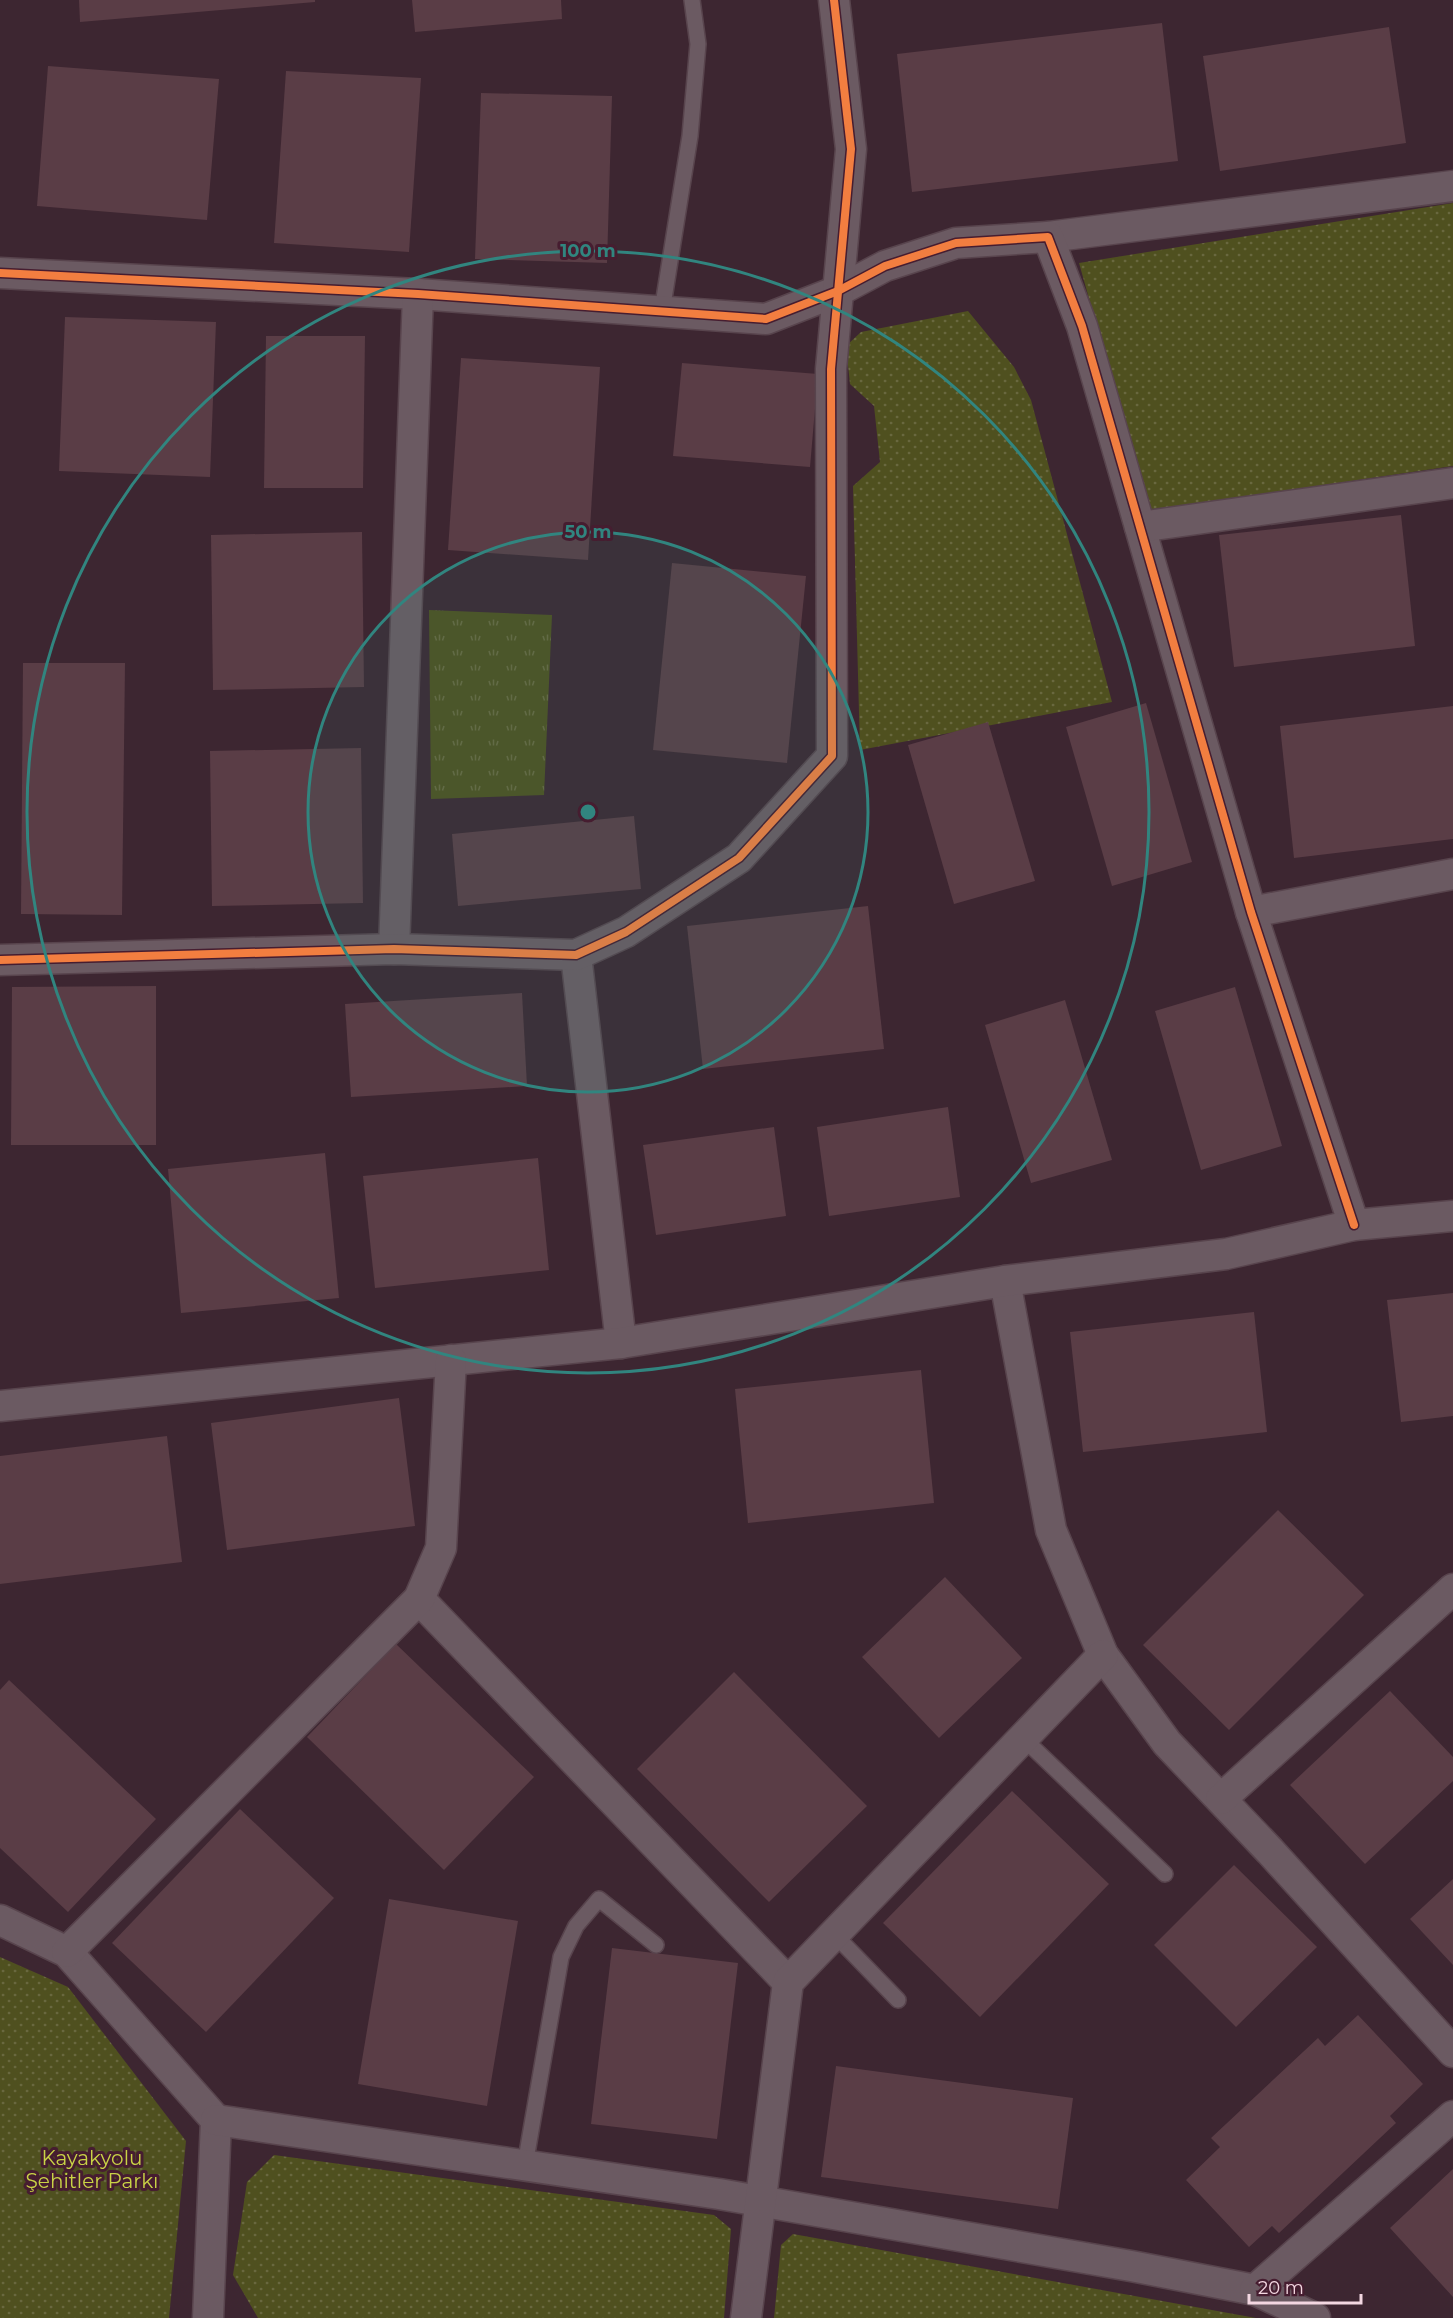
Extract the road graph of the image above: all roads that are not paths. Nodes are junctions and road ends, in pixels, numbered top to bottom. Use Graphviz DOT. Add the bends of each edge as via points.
graph roads {
  1 [pos="692,0"];
  2 [pos="834,0"];
  3 [pos="1453,186"];
  4 [pos="1048,237"];
  5 [pos="0,273"];
  6 [pos="838,291"];
  7 [pos="418,294"];
  8 [pos="662,311"];
  9 [pos="1453,483"];
  10 [pos="1140,527"];
  11 [pos="1453,874"];
  12 [pos="1251,912"];
  13 [pos="394,950"];
  14 [pos="576,955"];
  15 [pos="0,960"];
  16 [pos="1453,1216"];
  17 [pos="1354,1225"];
  18 [pos="1005,1281"];
  19 [pos="621,1342"];
  20 [pos="451,1360"];
  21 [pos="0,1406"];
  22 [pos="1453,1589"];
  23 [pos="419,1599"];
  24 [pos="1103,1655"];
  25 [pos="1023,1738"];
  26 [pos="1221,1799"];
  27 [pos="1165,1874"];
  28 [pos="0,1920"];
  29 [pos="834,1934"];
  30 [pos="656,1945"];
  31 [pos="67,1952"];
  32 [pos="788,1982"];
  33 [pos="898,2001"];
  34 [pos="1453,2052"];
  35 [pos="1453,2116"];
  36 [pos="216,2120"];
  37 [pos="525,2165"];
  38 [pos="760,2201"];
  39 [pos="1255,2290"];
  40 [pos="208,2318"];
  41 [pos="746,2318"];
  42 [pos="1315,2318"];
  1 -- 8 [label="lane" via="698,44 690,136"];
  2 -- 6 [label="street" via="852,149"];
  3 -- 4 [label="street"];
  4 -- 6 [label="street" via="956,243 885,266"];
  4 -- 10 [label="street" via="1083,326"];
  5 -- 7 [label="street"];
  6 -- 8 [label="street" via="766,319"];
  6 -- 14 [label="street" via="831,369 832,756 739,858 626,932"];
  7 -- 8 [label="street"];
  7 -- 13 [label="street"];
  9 -- 10 [label="street"];
  10 -- 12 [label="street"];
  11 -- 12 [label="street"];
  12 -- 17 [label="street"];
  13 -- 14 [label="street"];
  13 -- 15 [label="street"];
  14 -- 19 [label="street"];
  16 -- 17 [label="street"];
  17 -- 18 [label="street" via="1226,1254"];
  18 -- 19 [label="street"];
  18 -- 24 [label="street" via="1051,1530"];
  19 -- 20 [label="street"];
  20 -- 21 [label="street"];
  20 -- 23 [label="street" via="441,1548"];
  22 -- 26 [label="street"];
  23 -- 31 [label="street"];
  23 -- 32 [label="street"];
  24 -- 25 [label="street"];
  24 -- 26 [label="street" via="1167,1743"];
  25 -- 27 [label="lane"];
  25 -- 29 [label="street"];
  26 -- 34 [label="street"];
  28 -- 31 [label="street"];
  29 -- 32 [label="street"];
  29 -- 33 [label="lane"];
  30 -- 37 [label="lane" via="599,1899 576,1926 561,1957"];
  31 -- 36 [label="street"];
  32 -- 38 [label="street"];
  35 -- 39 [label="street"];
  36 -- 37 [label="street"];
  36 -- 40 [label="street"];
  37 -- 38 [label="street"];
  38 -- 39 [label="street"];
  38 -- 41 [label="street"];
  39 -- 42 [label="street"];
}
